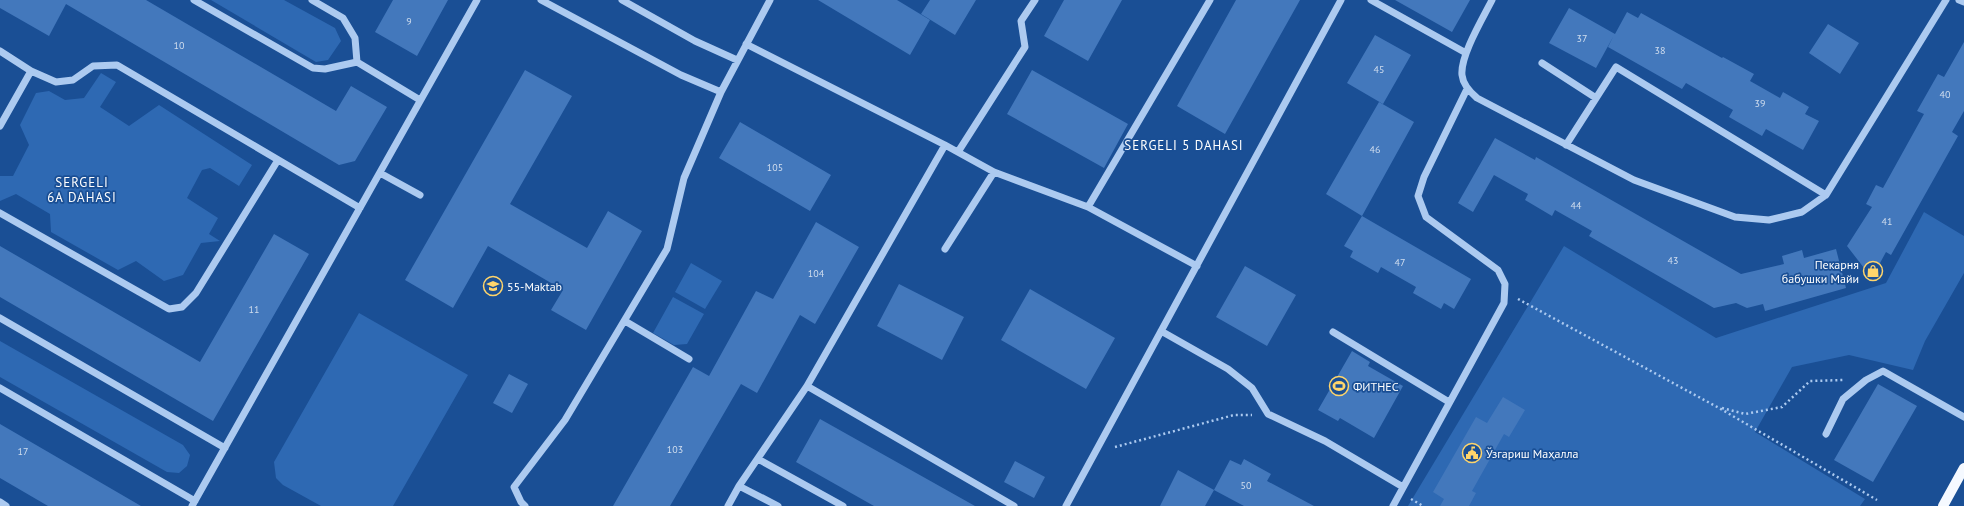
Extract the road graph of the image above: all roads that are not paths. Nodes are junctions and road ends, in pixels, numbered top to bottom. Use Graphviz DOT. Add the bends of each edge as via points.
graph roads {
  1 [pos="194,0"];
  2 [pos="312,0"];
  3 [pos="477,0"];
  4 [pos="542,0"];
  5 [pos="622,0"];
  6 [pos="770,0"];
  7 [pos="1035,0"];
  8 [pos="1210,0"];
  9 [pos="1341,0"];
  10 [pos="1370,0"];
  11 [pos="1492,0"];
  12 [pos="1946,0"];
  13 [pos="1959,0"];
  14 [pos="1964,2"];
  15 [pos="746,44"];
  16 [pos="0,51"];
  17 [pos="1466,53"];
  18 [pos="737,60"];
  19 [pos="357,62"];
  20 [pos="1542,63"];
  21 [pos="31,70"];
  22 [pos="1467,89"];
  23 [pos="720,92"];
  24 [pos="1596,98"];
  25 [pos="420,100"];
  26 [pos="0,126"];
  27 [pos="946,145"];
  28 [pos="1566,145"];
  29 [pos="958,152"];
  30 [pos="278,160"];
  31 [pos="994,172"];
  32 [pos="380,173"];
  33 [pos="420,195"];
  34 [pos="1826,195"];
  35 [pos="1088,207"];
  36 [pos="360,208"];
  37 [pos="0,213"];
  38 [pos="945,250"];
  39 [pos="1197,266"];
  40 [pos="0,318"];
  41 [pos="625,321"];
  42 [pos="1161,331"];
  43 [pos="1333,332"];
  44 [pos="689,359"];
  45 [pos="807,386"];
  46 [pos="0,388"];
  47 [pos="1450,402"];
  48 [pos="1964,417"];
  49 [pos="1826,434"];
  50 [pos="225,448"];
  51 [pos="758,459"];
  52 [pos="1964,468"];
  53 [pos="739,486"];
  54 [pos="1403,487"];
  55 [pos="0,502"];
  56 [pos="193,503"];
  57 [pos="6,506"];
  58 [pos="525,506"];
  59 [pos="728,506"];
  60 [pos="778,506"];
  61 [pos="843,506"];
  62 [pos="1014,506"];
  63 [pos="1066,506"];
  64 [pos="1393,506"];
  65 [pos="1943,506"];
  1 -- 19 [label="street" via="313,68 325,69"];
  2 -- 19 [label="street" via="343,18 355,38"];
  3 -- 25 [label="street"];
  4 -- 23 [label="street" via="681,75"];
  5 -- 18 [label="street" via="695,41"];
  6 -- 15 [label="street"];
  7 -- 29 [label="street" via="1021,21 1025,47"];
  8 -- 35 [label="street"];
  9 -- 39 [label="street"];
  10 -- 17 [label="street"];
  11 -- 17 [label="street"];
  12 -- 34 [label="street"];
  13 -- 14 [label="street"];
  15 -- 18 [label="street"];
  15 -- 27 [label="street"];
  16 -- 21 [label="street"];
  17 -- 22 [label="street" via="1462,75"];
  18 -- 23 [label="street"];
  19 -- 25 [label="street"];
  20 -- 24 [label="street"];
  21 -- 26 [label="street"];
  21 -- 30 [label="street" via="56,82 73,80 93,66 117,65"];
  22 -- 28 [label="street" via="1477,98"];
  22 -- 47 [label="street" via="1424,177 1418,196 1426,217 1498,270 1505,284 1505,292 1504,303"];
  23 -- 41 [label="street" via="684,178 667,249"];
  24 -- 28 [label="street"];
  24 -- 34 [label="street" via="1616,67"];
  25 -- 32 [label="street"];
  27 -- 29 [label="street"];
  27 -- 45 [label="street"];
  28 -- 34 [label="street" via="1634,180 1735,217 1769,220 1802,212"];
  29 -- 31 [label="street"];
  30 -- 36 [label="street"];
  30 -- 37 [label="street" via="196,293 182,307 169,309"];
  31 -- 35 [label="street"];
  31 -- 38 [label="street"];
  32 -- 33 [label="street"];
  32 -- 36 [label="street"];
  35 -- 39 [label="street"];
  36 -- 50 [label="street"];
  39 -- 42 [label="street"];
  40 -- 50 [label="street"];
  41 -- 44 [label="street"];
  41 -- 58 [label="street" via="565,420 514,487"];
  42 -- 54 [label="street" via="1228,369 1252,388 1268,414 1325,441"];
  42 -- 63 [label="street"];
  43 -- 47 [label="street"];
  45 -- 51 [label="street"];
  45 -- 62 [label="street"];
  46 -- 56 [label="street"];
  47 -- 54 [label="street"];
  48 -- 49 [label="street" via="1883,371 1866,380 1842,400"];
  50 -- 56 [label="street"];
  51 -- 53 [label="street"];
  51 -- 61 [label="street"];
  52 -- 65 [label="main road"];
  53 -- 59 [label="street"];
  53 -- 60 [label="street"];
  54 -- 64 [label="street"];
  55 -- 57 [label="street"];
}
